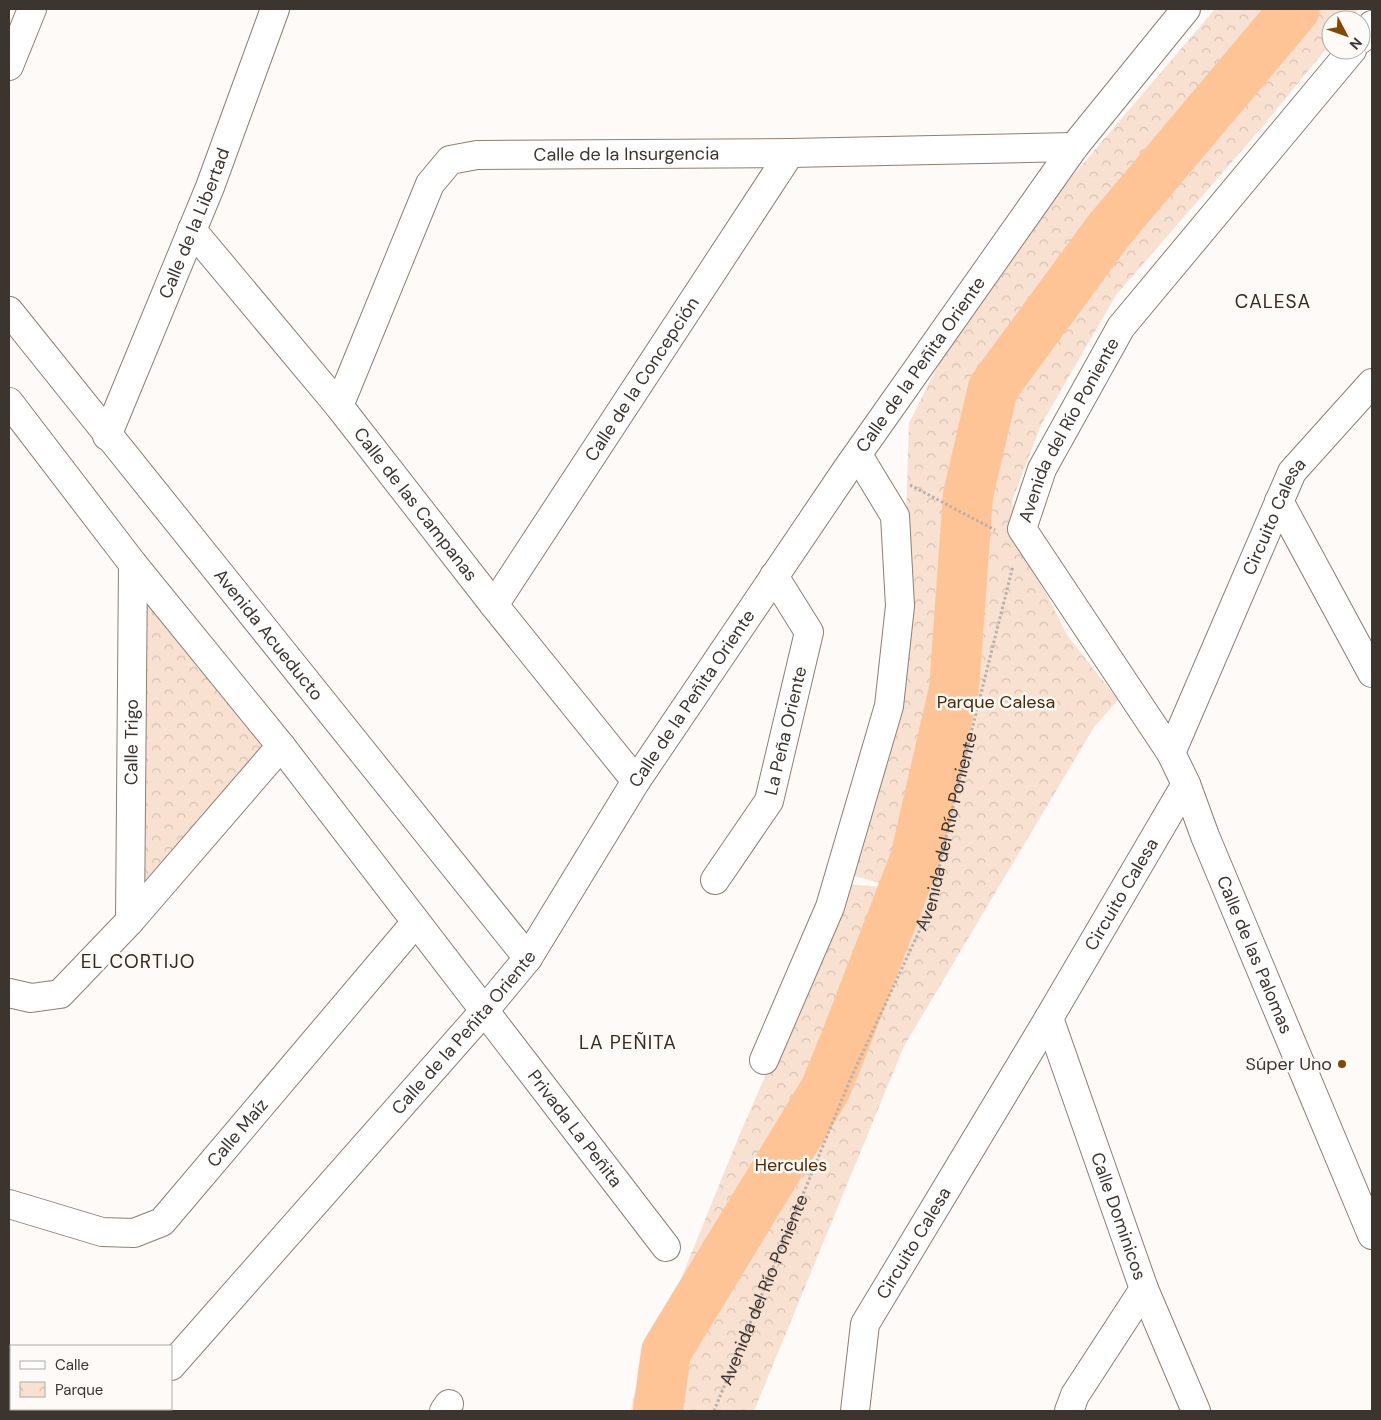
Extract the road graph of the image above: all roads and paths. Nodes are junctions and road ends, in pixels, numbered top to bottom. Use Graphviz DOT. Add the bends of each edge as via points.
graph roads {
  1 [pos="32,9"];
  2 [pos="275,9"];
  3 [pos="1186,9"];
  4 [pos="1344,60"];
  5 [pos="9,66"];
  6 [pos="1074,147"];
  7 [pos="790,153"];
  8 [pos="192,230"];
  9 [pos="9,311"];
  10 [pos="1372,383"];
  11 [pos="9,402"];
  12 [pos="339,406"];
  13 [pos="107,436"];
  14 [pos="858,455"];
  15 [pos="906,483"];
  16 [pos="1279,501"];
  17 [pos="1010,530"];
  18 [pos="132,564"];
  19 [pos="774,576"];
  20 [pos="494,605"];
  21 [pos="1372,674"];
  22 [pos="281,746"];
  23 [pos="1171,753"];
  24 [pos="636,781"];
  25 [pos="1186,784"];
  26 [pos="715,880"];
  27 [pos="130,921"];
  28 [pos="416,922"];
  29 [pos="528,958"];
  30 [pos="9,993"];
  31 [pos="485,1010"];
  32 [pos="1049,1018"];
  33 [pos="764,1060"];
  34 [pos="9,1204"];
  35 [pos="1372,1235"];
  36 [pos="666,1247"];
  37 [pos="1144,1289"];
  38 [pos="172,1365"];
  39 [pos="714,1411"];
  40 [pos="855,1411"];
  41 [pos="1069,1411"];
  42 [pos="1196,1411"];
  1 -- 5 [label="street"];
  2 -- 8 [label="street, Calle de la Libertad"];
  3 -- 6 [label="street, Calle de la Peñita Oriente"];
  4 -- 17 [label="street, Avenida del Río Poniente" via="1121,327"];
  6 -- 7 [label="street, Calle de la Insurgencia"];
  6 -- 14 [label="street, Calle de la Peñita Oriente"];
  7 -- 12 [label="street, Calle de la Insurgencia" via="477,155 450,160 430,184"];
  7 -- 20 [label="street, Calle de la Concepción"];
  8 -- 12 [label="street, Calle de las Campanas"];
  8 -- 13 [label="street, Calle de la Libertad"];
  9 -- 13 [label="street, Avenida Acueducto"];
  10 -- 16 [label="street, Circuito Calesa" via="1292,472"];
  11 -- 18 [label="street"];
  12 -- 20 [label="street, Calle de las Campanas"];
  13 -- 29 [label="street, Avenida Acueducto"];
  14 -- 19 [label="street, Calle de la Peñita Oriente"];
  14 -- 33 [label="street" via="895,516 900,606 889,706 830,907"];
  15 -- 17 [label="path"];
  16 -- 21 [label="street"];
  16 -- 23 [label="street, Circuito Calesa"];
  17 -- 23 [label="street"];
  17 -- 39 [label="path, Avenida del Río Poniente" via="930,908 850,1080"];
  18 -- 22 [label="street"];
  18 -- 27 [label="street, Calle Trigo"];
  19 -- 24 [label="street, Calle de la Peñita Oriente"];
  19 -- 26 [label="street, La Peña Oriente" via="809,632 769,801"];
  20 -- 24 [label="street, Calle de las Campanas"];
  22 -- 27 [label="street"];
  22 -- 28 [label="street"];
  23 -- 25 [label="street"];
  24 -- 29 [label="street, Calle de la Peñita Oriente"];
  25 -- 32 [label="street, Circuito Calesa"];
  25 -- 35 [label="street, Calle de las Palomas"];
  27 -- 30 [label="street" via="60,994 31,998"];
  28 -- 31 [label="street"];
  28 -- 34 [label="street, Calle Maíz" via="162,1222 134,1233 102,1232"];
  29 -- 31 [label="street, Calle de la Peñita Oriente"];
  31 -- 36 [label="street, Privada La Peñita"];
  31 -- 38 [label="street, Calle de la Peñita Oriente"];
  32 -- 37 [label="street, Calle Dominicos"];
  32 -- 40 [label="street, Circuito Calesa" via="865,1324"];
  37 -- 41 [label="street" via="1075,1396"];
  37 -- 42 [label="street, Calle Dominicos"];
}
